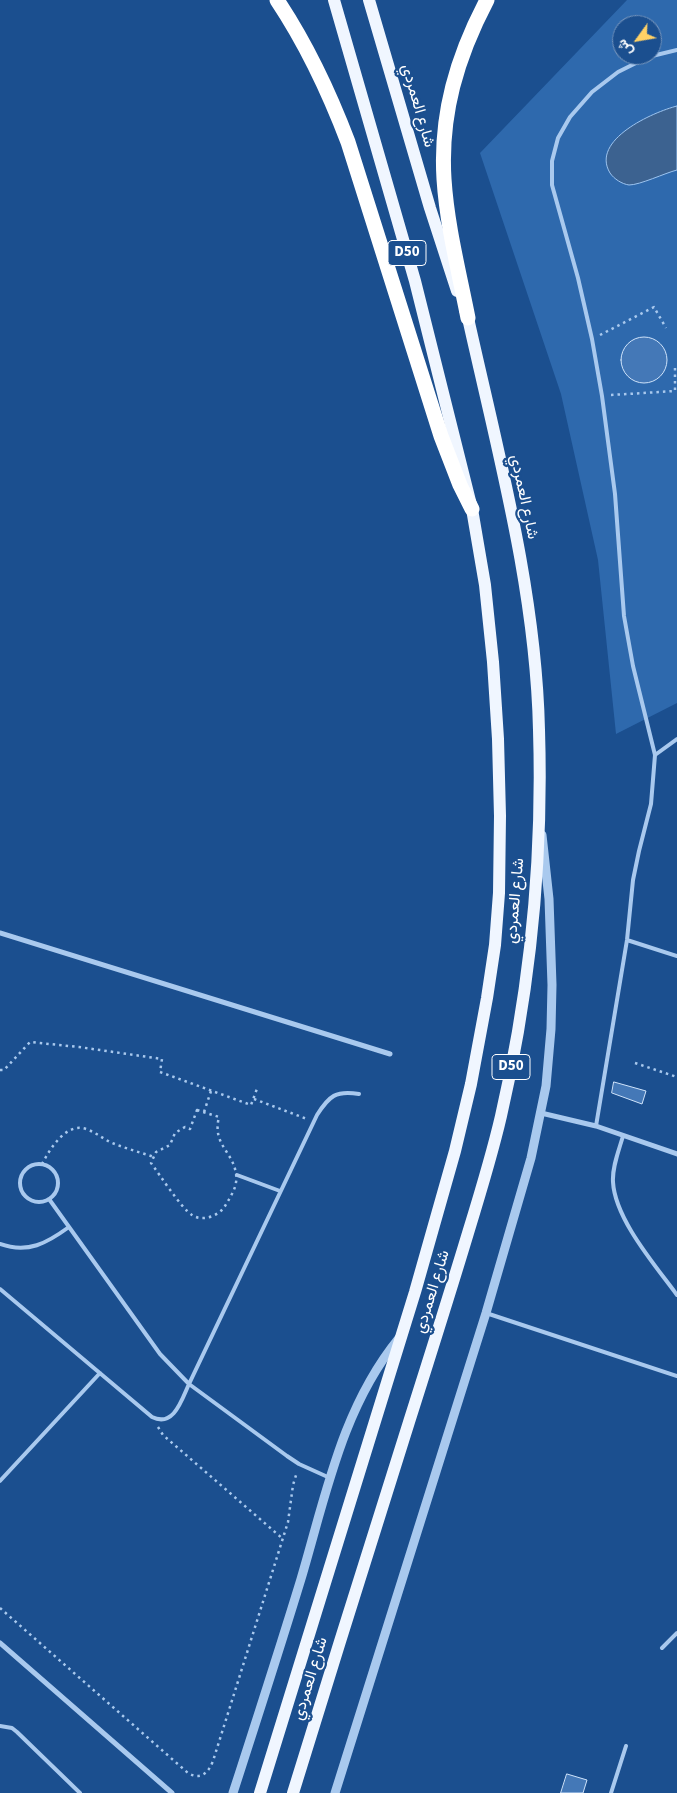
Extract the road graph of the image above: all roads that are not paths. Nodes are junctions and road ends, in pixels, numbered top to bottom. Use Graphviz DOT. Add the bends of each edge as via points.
graph roads {
  1 [pos="277,0"];
  2 [pos="334,0"];
  3 [pos="370,0"];
  4 [pos="487,0"];
  5 [pos="677,50"];
  6 [pos="468,318"];
  7 [pos="472,509"];
  8 [pos="677,739"];
  9 [pos="655,755"];
  10 [pos="538,812"];
  11 [pos="0,933"];
  12 [pos="627,940"];
  13 [pos="677,956"];
  14 [pos="390,1054"];
  15 [pos="359,1094"];
  16 [pos="541,1113"];
  17 [pos="596,1126"];
  18 [pos="623,1136"];
  19 [pos="677,1154"];
  20 [pos="237,1175"];
  21 [pos="280,1191"];
  22 [pos="49,1199"];
  23 [pos="69,1227"];
  24 [pos="0,1244"];
  25 [pos="0,1289"];
  26 [pos="677,1295"];
  27 [pos="486,1313"];
  28 [pos="399,1338"];
  29 [pos="100,1373"];
  30 [pos="677,1376"];
  31 [pos="189,1384"];
  32 [pos="330,1478"];
  33 [pos="0,1481"];
  34 [pos="677,1633"];
  35 [pos="0,1643"];
  36 [pos="662,1648"];
  37 [pos="0,1726"];
  38 [pos="626,1746"];
  39 [pos="80,1793"];
  40 [pos="172,1793"];
  41 [pos="234,1793"];
  42 [pos="260,1793"];
  43 [pos="293,1793"];
  44 [pos="335,1793"];
  45 [pos="611,1793"];
  1 -- 7 [label="highway" via="308,50 336,111 441,436"];
  2 -- 7 [label="main road, شارع العمردي / D50" via="415,281"];
  3 -- 6 [label="main road, شارع العمردي / D50" via="433,217"];
  4 -- 6 [label="highway" via="462,53 453,83 444,147 447,211"];
  5 -- 9 [label="lane" via="648,57 618,72 592,92 570,117 558,138 552,161 552,185 578,278 602,396 624,616"];
  6 -- 10 [label="main road, شارع العمردي / D50" via="508,499 535,651 539,731"];
  7 -- 28 [label="main road, شارع العمردي / D50" via="486,594 498,739 500,825 496,936 464,1117"];
  8 -- 9 [label="lane"];
  9 -- 12 [label="lane" via="652,804 638,851"];
  10 -- 16 [label="street" via="546,855 552,986 548,1064"];
  10 -- 43 [label="main road, شارع العمردي / D50" via="535,892 525,983 510,1073 491,1155"];
  11 -- 14 [label="street"];
  12 -- 13 [label="lane"];
  12 -- 17 [label="lane"];
  15 -- 21 [label="lane" via="345,1091 333,1096 320,1108"];
  16 -- 17 [label="street"];
  16 -- 27 [label="street"];
  17 -- 18 [label="street"];
  18 -- 19 [label="street"];
  18 -- 26 [label="lane" via="612,1181 618,1202 638,1241"];
  20 -- 21 [label="lane"];
  21 -- 31 [label="lane"];
  22 -- 22 [label="lane" via="57,1189 57,1176 48,1166 35,1164 24,1171 22,1190 25,1196 36,1202"];
  22 -- 23 [label="lane"];
  23 -- 24 [label="lane" via="32,1248"];
  23 -- 31 [label="lane" via="160,1354"];
  25 -- 29 [label="lane"];
  27 -- 30 [label="lane"];
  27 -- 44 [label="street"];
  28 -- 32 [label="street" via="357,1402"];
  28 -- 42 [label="main road, شارع العمردي / D50"];
  29 -- 31 [label="lane" via="156,1420 171,1417"];
  29 -- 33 [label="lane"];
  31 -- 32 [label="lane" via="299,1464"];
  32 -- 41 [label="street"];
  34 -- 36 [label="lane"];
  35 -- 40 [label="street"];
  37 -- 39 [label="lane" via="17,1732"];
  38 -- 45 [label="lane"];
}
